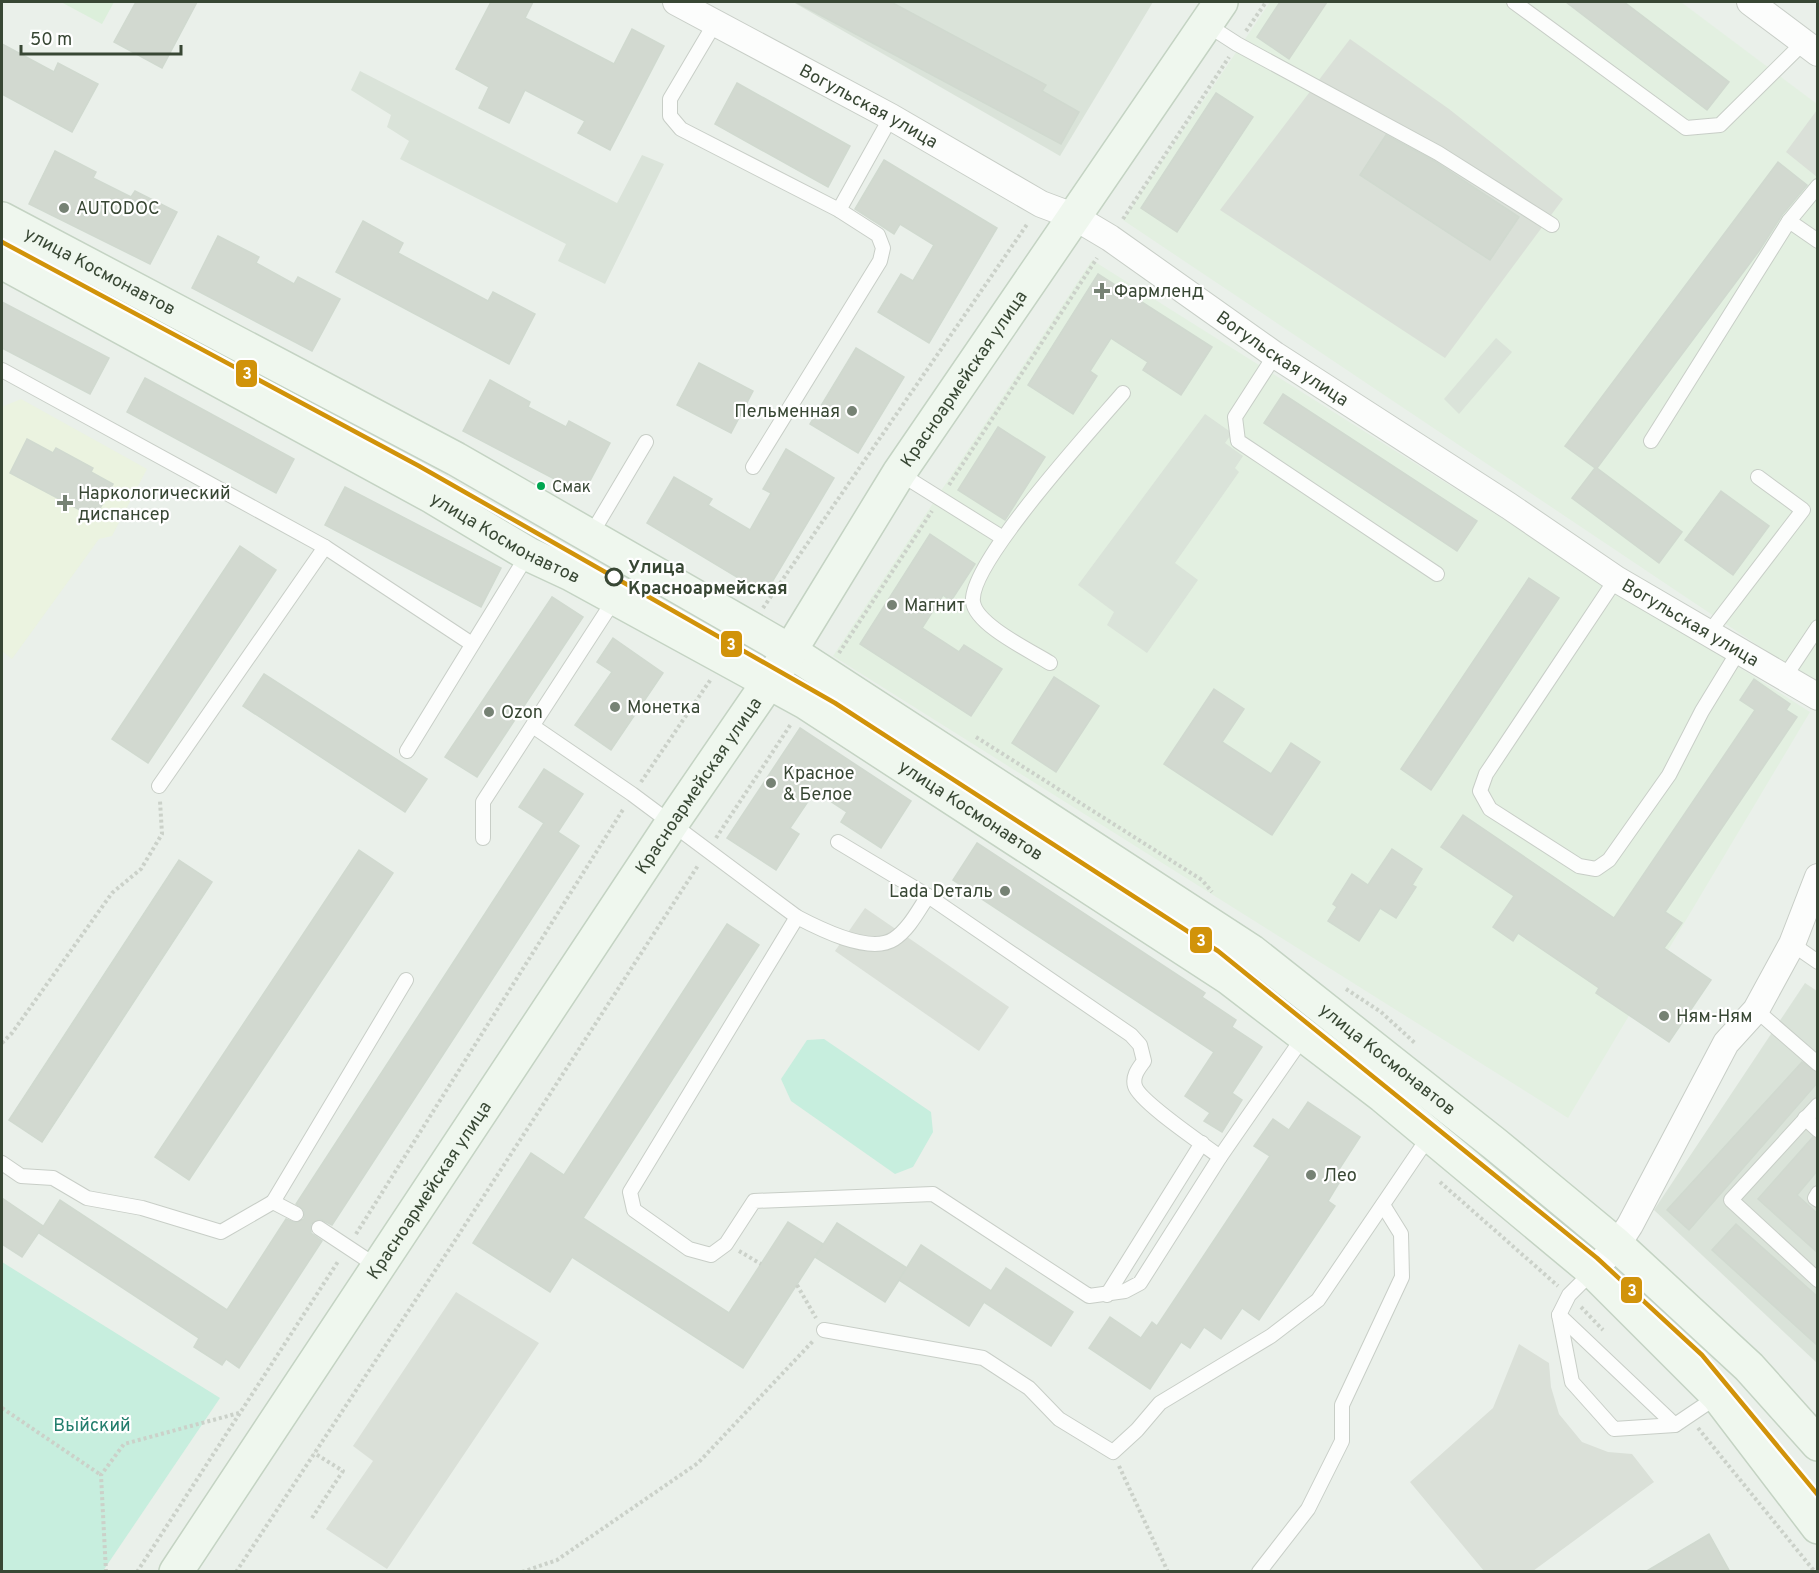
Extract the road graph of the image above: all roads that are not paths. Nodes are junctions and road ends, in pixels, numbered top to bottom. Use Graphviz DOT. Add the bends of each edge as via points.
graph roads {
  1 [pos="676,2"];
  2 [pos="1514,2"];
  3 [pos="1750,2"];
  4 [pos="1213,13"];
  5 [pos="715,23"];
  6 [pos="1811,48"];
  7 [pos="891,117"];
  8 [pos="1818,186"];
  9 [pos="839,210"];
  10 [pos="1073,216"];
  11 [pos="2,219"];
  12 [pos="1789,221"];
  13 [pos="1552,225"];
  14 [pos="1818,241"];
  15 [pos="2,262"];
  16 [pos="1275,355"];
  17 [pos="2,370"];
  18 [pos="1123,393"];
  19 [pos="646,441"];
  20 [pos="1651,441"];
  21 [pos="753,467"];
  22 [pos="899,473"];
  23 [pos="1758,477"];
  24 [pos="589,538"];
  25 [pos="1003,538"];
  26 [pos="325,547"];
  27 [pos="528,554"];
  28 [pos="1437,574"];
  29 [pos="1616,579"];
  30 [pos="614,600"];
  31 [pos="1818,627"];
  32 [pos="1708,634"];
  33 [pos="472,644"];
  34 [pos="790,651"];
  35 [pos="1738,652"];
  36 [pos="1050,663"];
  37 [pos="1784,678"];
  38 [pos="770,682"];
  39 [pos="1818,697"];
  40 [pos="534,727"];
  41 [pos="407,751"];
  42 [pos="159,786"];
  43 [pos="672,823"];
  44 [pos="483,838"];
  45 [pos="838,842"];
  46 [pos="1818,877"];
  47 [pos="928,896"];
  48 [pos="797,917"];
  49 [pos="1792,944"];
  50 [pos="1818,962"];
  51 [pos="406,981"];
  52 [pos="1756,1010"];
  53 [pos="1305,1035"];
  54 [pos="1818,1064"];
  55 [pos="1818,1105"];
  56 [pos="1805,1118"];
  57 [pos="1818,1130"];
  58 [pos="1430,1135"];
  59 [pos="1202,1143"];
  60 [pos="1220,1157"];
  61 [pos="2,1163"];
  62 [pos="1818,1193"];
  63 [pos="1818,1200"];
  64 [pos="273,1202"];
  65 [pos="1383,1205"];
  66 [pos="297,1214"];
  67 [pos="319,1228"];
  68 [pos="1617,1245"];
  69 [pos="378,1267"];
  70 [pos="1593,1271"];
  71 [pos="1818,1280"];
  72 [pos="1107,1295"];
  73 [pos="1559,1315"];
  74 [pos="824,1330"];
  75 [pos="1718,1396"];
  76 [pos="1675,1425"];
  77 [pos="1818,1444"];
  78 [pos="1818,1527"];
  79 [pos="176,1572"];
  80 [pos="1259,1572"];
  1 -- 5 [label="street, Вогульская улица"];
  2 -- 6 [label="lane" via="1686,128 1720,125"];
  3 -- 6 [label="street"];
  4 -- 10 [label="main road, Красноармейская улица"];
  4 -- 13 [label="lane" via="1237,44 1438,153"];
  5 -- 7 [label="street, Вогульская улица"];
  5 -- 9 [label="lane" via="670,99 670,116 681,129"];
  7 -- 9 [label="lane"];
  7 -- 10 [label="street, Вогульская улица" via="1041,204"];
  8 -- 12 [label="lane"];
  9 -- 21 [label="lane" via="878,235 883,248 880,261"];
  10 -- 16 [label="street, Вогульская улица"];
  10 -- 22 [label="main road, Красноармейская улица"];
  11 -- 24 [label="main road, улица Космонавтов" via="456,459"];
  12 -- 14 [label="lane"];
  12 -- 20 [label="lane"];
  15 -- 27 [label="main road, улица Космонавтов" via="433,497"];
  16 -- 28 [label="lane" via="1235,417 1238,441"];
  16 -- 29 [label="street, Вогульская улица"];
  17 -- 26 [label="lane"];
  18 -- 25 [label="lane"];
  19 -- 24 [label="lane"];
  22 -- 25 [label="lane"];
  22 -- 34 [label="main road, Красноармейская улица"];
  23 -- 32 [label="lane" via="1803,510"];
  24 -- 34 [label="main road, улица Космонавтов"];
  25 -- 36 [label="lane" via="975,584 973,603 982,620"];
  26 -- 33 [label="lane"];
  26 -- 42 [label="lane"];
  27 -- 30 [label="main road, улица Космонавтов"];
  27 -- 33 [label="lane"];
  29 -- 32 [label="street, Вогульская улица"];
  29 -- 35 [label="lane" via="1486,774 1480,791 1490,809 1579,866 1596,869 1609,860 1669,775"];
  30 -- 38 [label="main road, улица Космонавтов"];
  30 -- 40 [label="lane"];
  31 -- 37 [label="lane"];
  32 -- 35 [label="street, Вогульская улица"];
  33 -- 41 [label="lane"];
  34 -- 38 [label="main road, Красноармейская улица"];
  34 -- 68 [label="main road, улица Космонавтов" via="1251,951"];
  35 -- 37 [label="street, Вогульская улица"];
  37 -- 39 [label="street, Вогульская улица"];
  38 -- 43 [label="main road, Красноармейская улица"];
  38 -- 53 [label="main road, улица Космонавтов" via="1228,978"];
  40 -- 43 [label="lane"];
  40 -- 44 [label="lane" via="483,802"];
  43 -- 48 [label="lane"];
  43 -- 69 [label="main road, Красноармейская улица"];
  45 -- 47 [label="lane"];
  46 -- 49 [label="street"];
  47 -- 48 [label="lane" via="910,924 892,941 851,940"];
  47 -- 59 [label="lane" via="1131,1035 1140,1045 1144,1061 1135,1074 1135,1086 1144,1100"];
  48 -- 72 [label="lane" via="630,1192 634,1210 689,1249 711,1255 726,1244 754,1201 933,1194 1089,1296"];
  49 -- 50 [label="lane"];
  49 -- 52 [label="street"];
  51 -- 64 [label="lane"];
  52 -- 54 [label="lane"];
  52 -- 68 [label="street" via="1726,1043"];
  53 -- 58 [label="main road, улица Космонавтов"];
  53 -- 60 [label="lane"];
  55 -- 56 [label="lane"];
  56 -- 57 [label="lane"];
  56 -- 71 [label="lane" via="1731,1200"];
  58 -- 65 [label="lane"];
  58 -- 70 [label="main road, улица Космонавтов"];
  59 -- 60 [label="lane"];
  59 -- 72 [label="lane"];
  60 -- 72 [label="lane" via="1140,1283"];
  61 -- 64 [label="lane" via="21,1176 53,1178 87,1198 142,1208 221,1232"];
  62 -- 63 [label="lane"];
  64 -- 66 [label="lane"];
  65 -- 74 [label="lane" via="1318,1300 1271,1336 1160,1403 1113,1452 1059,1419 1029,1388 983,1358"];
  65 -- 80 [label="lane" via="1401,1234 1402,1277 1342,1405 1342,1441 1308,1509"];
  67 -- 69 [label="lane"];
  68 -- 70 [label="street"];
  68 -- 77 [label="main road, улица Космонавтов" via="1749,1367"];
  69 -- 79 [label="main road, Красноармейская улица"];
  70 -- 73 [label="lane" via="1569,1295"];
  70 -- 75 [label="main road, улица Космонавтов"];
  73 -- 76 [label="lane"];
  73 -- 76 [label="lane" via="1572,1382 1614,1429"];
  75 -- 76 [label="lane"];
  75 -- 78 [label="main road, улица Космонавтов"];
}
